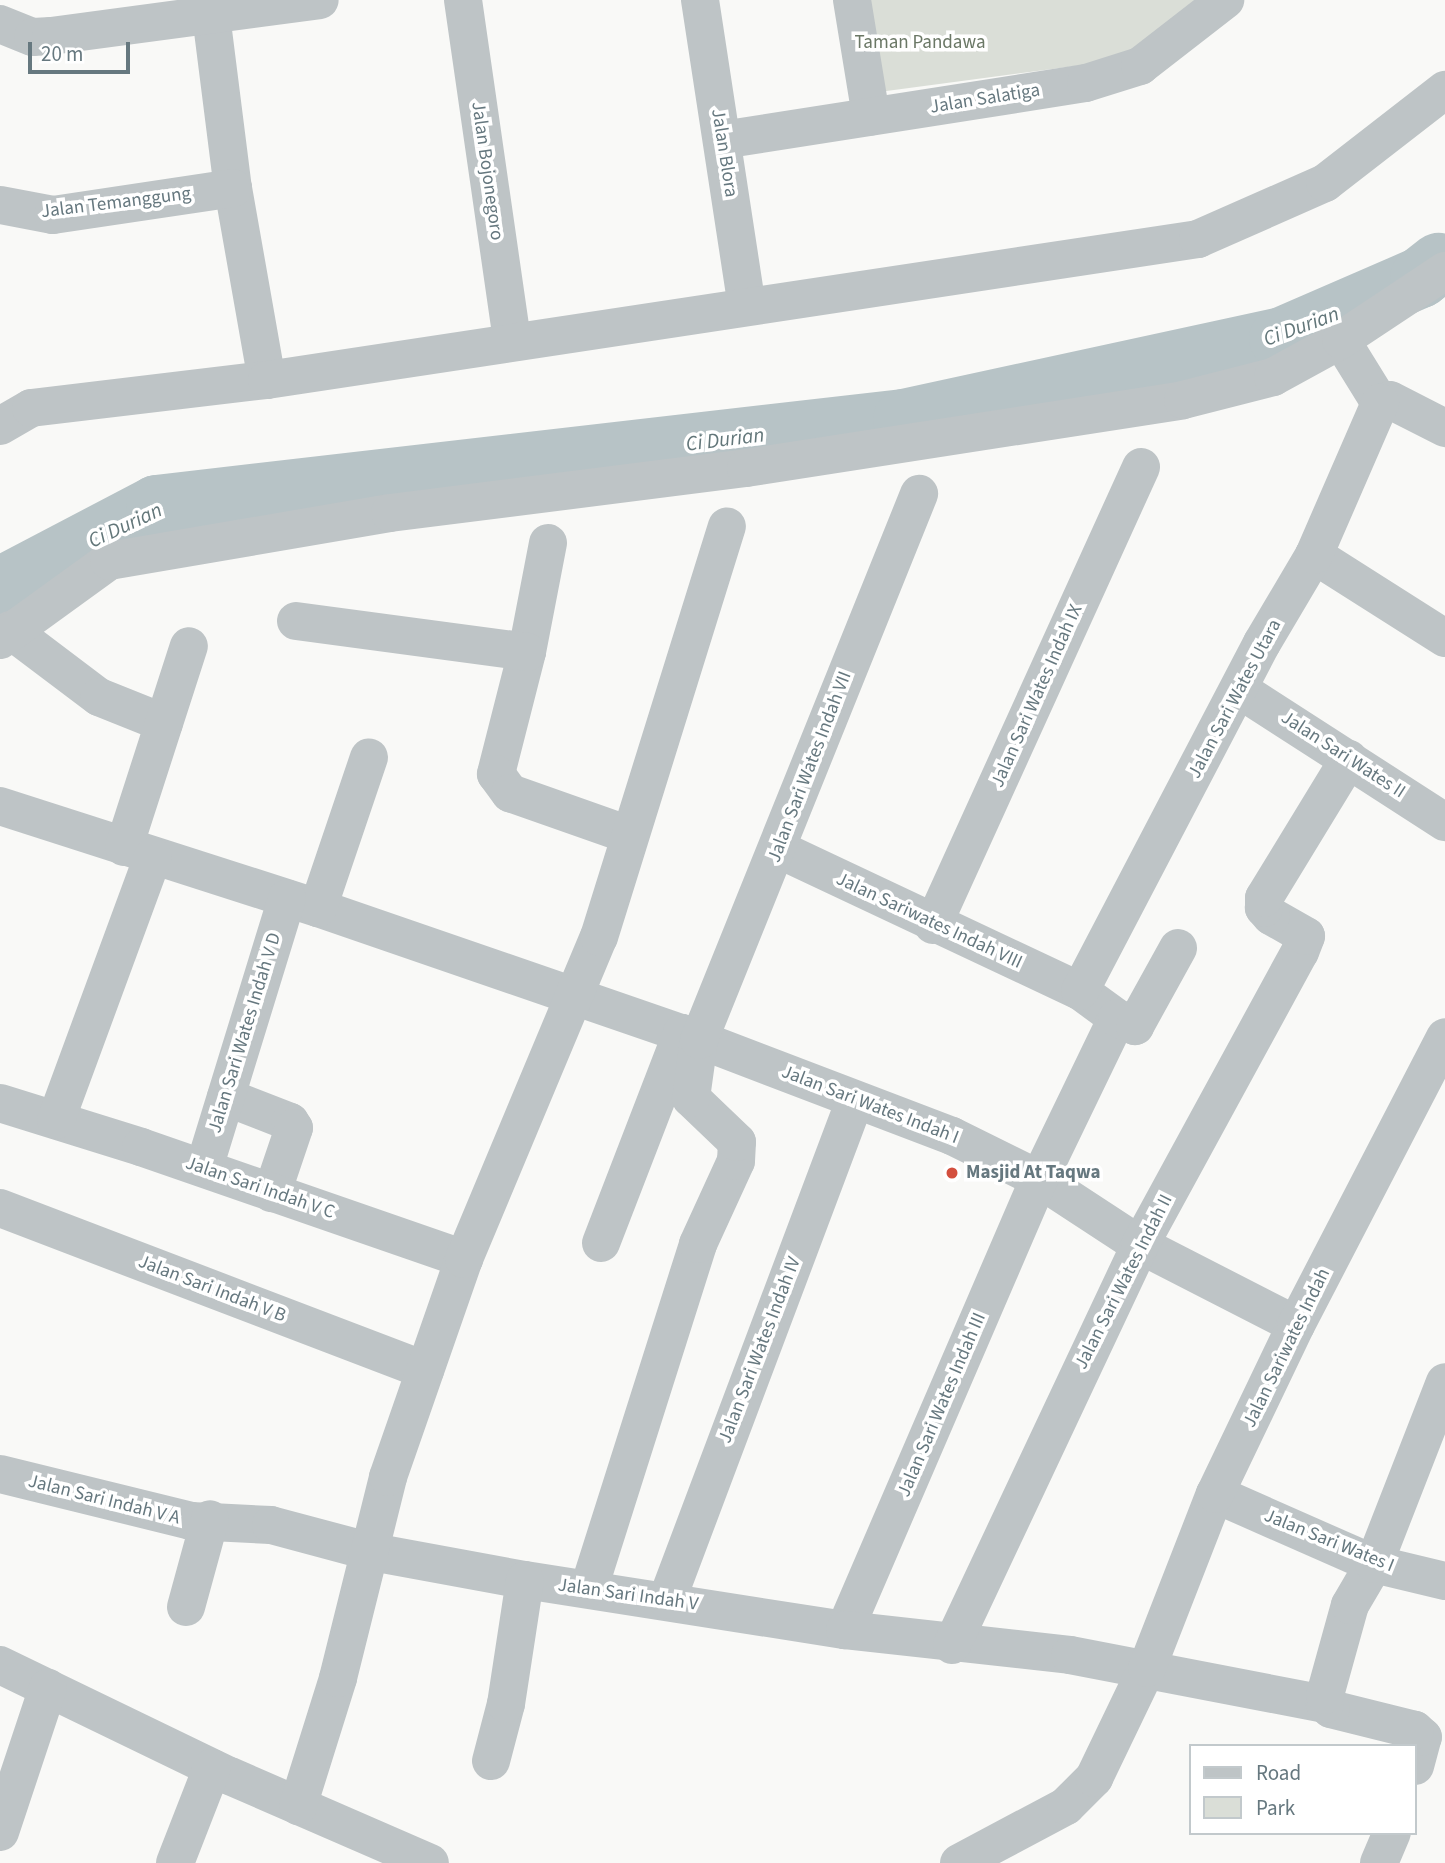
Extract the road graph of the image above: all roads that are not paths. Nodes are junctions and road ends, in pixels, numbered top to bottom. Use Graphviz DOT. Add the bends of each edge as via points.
graph roads {
  1 [pos="320,0"];
  2 [pos="463,0"];
  3 [pos="700,0"];
  4 [pos="852,0"];
  5 [pos="1224,0"];
  6 [pos="211,15"];
  7 [pos="0,24"];
  8 [pos="1445,90"];
  9 [pos="871,116"];
  10 [pos="722,139"];
  11 [pos="233,188"];
  12 [pos="0,205"];
  13 [pos="1445,271"];
  14 [pos="747,306"];
  15 [pos="1341,340"];
  16 [pos="512,342"];
  17 [pos="267,380"];
  18 [pos="1380,402"];
  19 [pos="10,411"];
  20 [pos="1445,428"];
  21 [pos="1141,467"];
  22 [pos="919,494"];
  23 [pos="727,526"];
  24 [pos="548,543"];
  25 [pos="1314,555"];
  26 [pos="296,621"];
  27 [pos="5,635"];
  28 [pos="1445,638"];
  29 [pos="189,646"];
  30 [pos="527,652"];
  31 [pos="1240,690"];
  32 [pos="163,723"];
  33 [pos="369,757"];
  34 [pos="1349,759"];
  35 [pos="0,806"];
  36 [pos="1445,822"];
  37 [pos="629,835"];
  38 [pos="778,849"];
  39 [pos="138,852"];
  40 [pos="302,903"];
  41 [pos="933,925"];
  42 [pos="1178,948"];
  43 [pos="1080,990"];
  44 [pos="576,999"];
  45 [pos="1117,1018"];
  46 [pos="691,1037"];
  47 [pos="1445,1037"];
  48 [pos="226,1097"];
  49 [pos="855,1100"];
  50 [pos="0,1103"];
  51 [pos="56,1120"];
  52 [pos="204,1168"];
  53 [pos="1039,1179"];
  54 [pos="272,1193"];
  55 [pos="0,1208"];
  56 [pos="601,1243"];
  57 [pos="1140,1245"];
  58 [pos="464,1259"];
  59 [pos="1296,1325"];
  60 [pos="425,1370"];
  61 [pos="1445,1382"];
  62 [pos="0,1474"];
  63 [pos="1214,1494"];
  64 [pos="209,1520"];
  65 [pos="372,1552"];
  66 [pos="1374,1564"];
  67 [pos="525,1580"];
  68 [pos="1445,1581"];
  69 [pos="589,1588"];
  70 [pos="667,1600"];
  71 [pos="186,1606"];
  72 [pos="845,1630"];
  73 [pos="952,1645"];
  74 [pos="0,1665"];
  75 [pos="1147,1668"];
  76 [pos="48,1688"];
  77 [pos="1325,1704"];
  78 [pos="1428,1748"];
  79 [pos="491,1760"];
  80 [pos="212,1768"];
  81 [pos="298,1806"];
  82 [pos="2,1821"];
  83 [pos="1391,1835"];
  84 [pos="377,1853"];
  85 [pos="175,1863"];
  86 [pos="430,1863"];
  87 [pos="959,1863"];
  88 [pos="1379,1863"];
  1 -- 6 [label="street"];
  2 -- 16 [label="street, Jalan Bojonegoro"];
  3 -- 10 [label="street, Jalan Blora"];
  4 -- 9 [label="street"];
  5 -- 9 [label="street, Jalan Salatiga" via="1140,66 1086,83"];
  6 -- 7 [label="street" via="33,37"];
  6 -- 11 [label="street"];
  8 -- 14 [label="street" via="1325,183 1198,239"];
  9 -- 10 [label="street, Jalan Salatiga"];
  10 -- 14 [label="street, Jalan Blora"];
  11 -- 12 [label="street, Jalan Temanggung" via="53,215"];
  11 -- 17 [label="street"];
  13 -- 15 [label="street"];
  14 -- 16 [label="street"];
  15 -- 18 [label="street"];
  15 -- 27 [label="street" via="1273,377 1183,400 746,468 390,513 108,561"];
  16 -- 17 [label="street"];
  17 -- 19 [label="street"];
  18 -- 20 [label="street" via="1390,400"];
  18 -- 25 [label="street, Jalan Sari Wates Utara"];
  21 -- 41 [label="street, Jalan Sari Wates Indah IX"];
  22 -- 38 [label="street, Jalan Sari Wates Indah VII"];
  23 -- 37 [label="street"];
  24 -- 30 [label="street"];
  25 -- 28 [label="street"];
  25 -- 31 [label="street, Jalan Sari Wates Utara"];
  26 -- 30 [label="street"];
  27 -- 32 [label="street" via="99,697"];
  29 -- 32 [label="street"];
  30 -- 37 [label="street" via="497,764 499,782 510,793"];
  31 -- 34 [label="street, Jalan Sari Wates II"];
  31 -- 43 [label="street, Jalan Sari Wates Utara"];
  32 -- 39 [label="street"];
  33 -- 40 [label="street, Jalan Sari Wates Indah V D"];
  34 -- 36 [label="street, Jalan Sari Wates II"];
  34 -- 57 [label="street, Jalan Sari Wates Indah II" via="1264,898 1264,908 1272,916 1306,936 1300,952"];
  35 -- 39 [label="street, Jalan Sari Wates Indah I"];
  37 -- 44 [label="street"];
  38 -- 41 [label="street, Jalan Sariwates Indah VIII"];
  38 -- 46 [label="street, Jalan Sari Wates Indah VII"];
  39 -- 40 [label="street, Jalan Sari Wates Indah I"];
  39 -- 51 [label="street"];
  40 -- 44 [label="street, Jalan Sari Wates Indah I"];
  40 -- 48 [label="street, Jalan Sari Wates Indah V D"];
  41 -- 43 [label="street, Jalan Sariwates Indah VIII"];
  42 -- 45 [label="street" via="1135,1026"];
  43 -- 45 [label="street, Jalan Sariwates Indah VIII"];
  44 -- 46 [label="street, Jalan Sari Wates Indah I"];
  44 -- 58 [label="street" via="512,1138"];
  45 -- 53 [label="street, Jalan Sari Wates Indah III"];
  46 -- 49 [label="street, Jalan Sari Wates Indah I"];
  46 -- 56 [label="street"];
  46 -- 69 [label="street" via="691,1098 737,1142 736,1160 698,1244"];
  47 -- 59 [label="street, Jalan Sariwates Indah"];
  48 -- 52 [label="street, Jalan Sari Wates Indah V D"];
  48 -- 54 [label="street" via="290,1122 294,1128"];
  49 -- 53 [label="street, Jalan Sari Wates Indah I" via="952,1136"];
  49 -- 70 [label="street, Jalan Sari Wates Indah IV"];
  50 -- 51 [label="street, Jalan Sari Indah V C"];
  51 -- 52 [label="street, Jalan Sari Indah V C"];
  52 -- 54 [label="street, Jalan Sari Indah V C"];
  53 -- 57 [label="street, Jalan Sari Wates Indah I"];
  53 -- 72 [label="street, Jalan Sari Wates Indah III"];
  54 -- 58 [label="street, Jalan Sari Indah V C"];
  55 -- 60 [label="street, Jalan Sari Indah V B"];
  57 -- 59 [label="street, Jalan Sari Wates Indah I"];
  57 -- 73 [label="street, Jalan Sari Wates Indah II"];
  58 -- 60 [label="street"];
  59 -- 63 [label="street, Jalan Sariwates Indah"];
  60 -- 65 [label="street" via="388,1477"];
  61 -- 66 [label="street"];
  62 -- 64 [label="street, Jalan Sari Indah V A" via="191,1521"];
  63 -- 66 [label="street, Jalan Sari Wates I"];
  63 -- 75 [label="street, Jalan Sariwates Indah"];
  64 -- 65 [label="street, Jalan Sari Indah V A" via="271,1525"];
  64 -- 71 [label="street"];
  65 -- 67 [label="street, Jalan Sari Indah V"];
  65 -- 81 [label="street"];
  66 -- 68 [label="street, Jalan Sari Wates I"];
  66 -- 77 [label="street" via="1350,1605"];
  67 -- 69 [label="street, Jalan Sari Indah V"];
  67 -- 79 [label="street" via="506,1704"];
  69 -- 70 [label="street, Jalan Sari Indah V"];
  70 -- 72 [label="street, Jalan Sari Indah V"];
  72 -- 73 [label="street, Jalan Sari Indah V"];
  73 -- 75 [label="street, Jalan Sari Indah V" via="1070,1655"];
  74 -- 76 [label="street"];
  75 -- 77 [label="street, Jalan Sari Indah V"];
  75 -- 87 [label="street, Jalan Sariwates Indah" via="1094,1778 1082,1793"];
  76 -- 80 [label="street"];
  76 -- 82 [label="street"];
  77 -- 78 [label="street, Jalan Sari Indah V" via="1368,1720 1416,1730"];
  80 -- 81 [label="street"];
  80 -- 85 [label="street"];
  81 -- 84 [label="street"];
  83 -- 88 [label="street"];
  84 -- 86 [label="street"];
}
